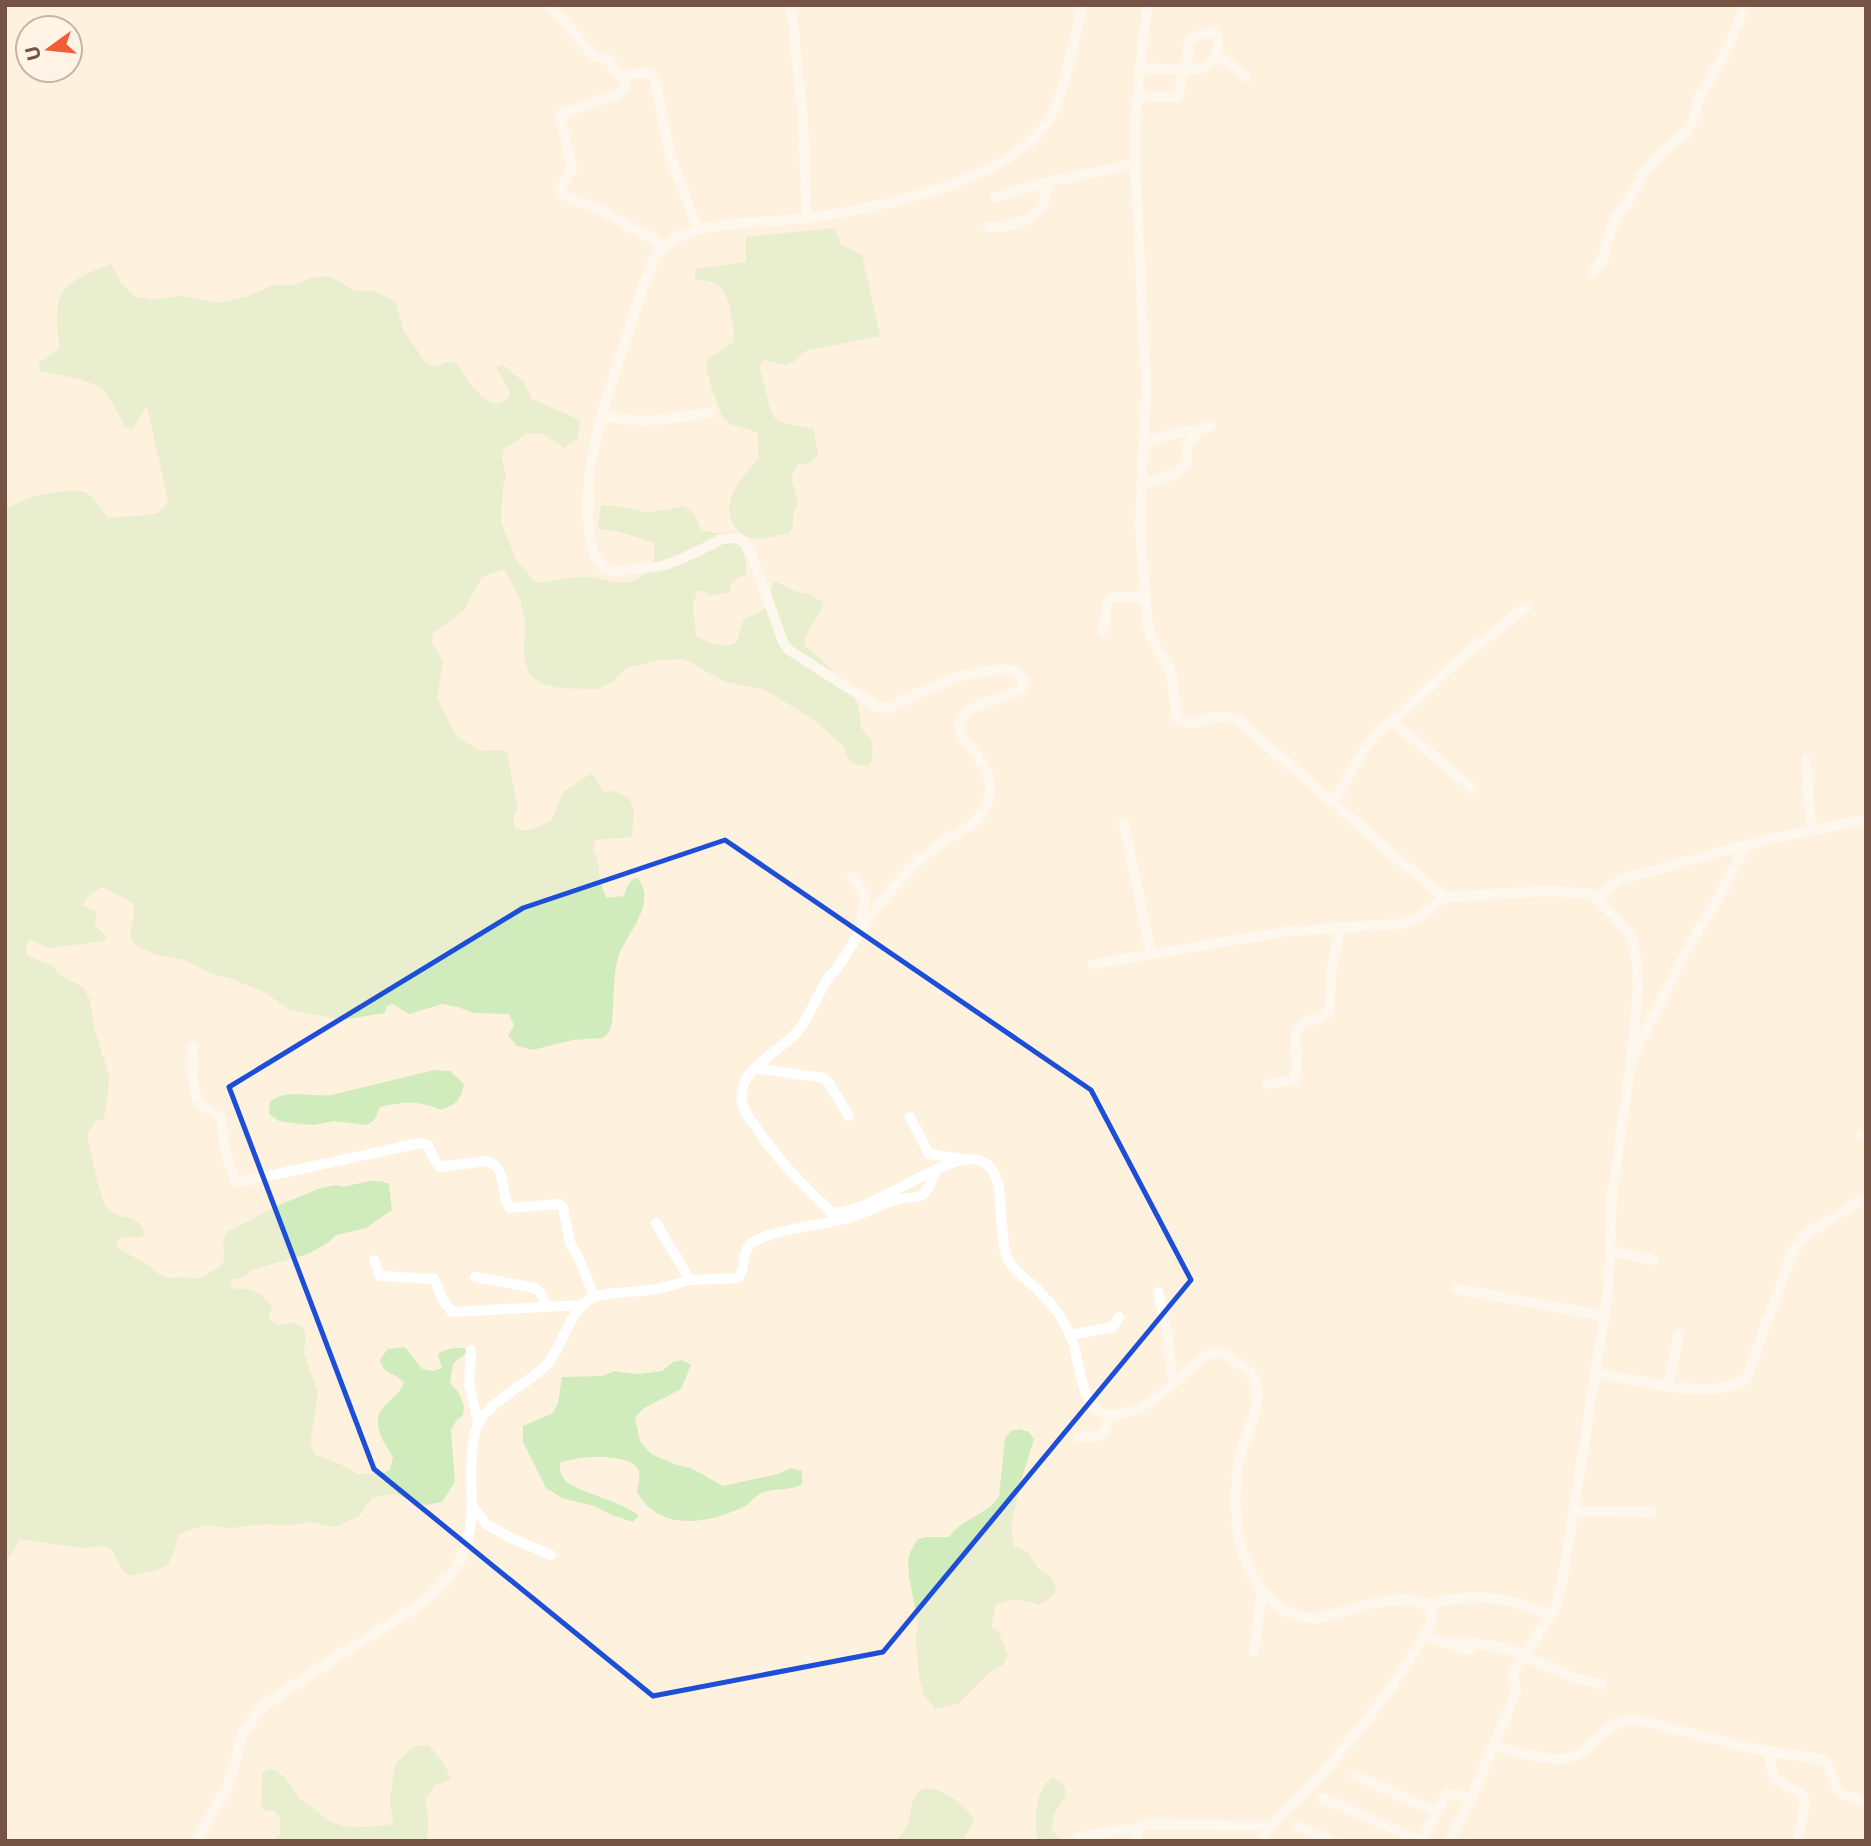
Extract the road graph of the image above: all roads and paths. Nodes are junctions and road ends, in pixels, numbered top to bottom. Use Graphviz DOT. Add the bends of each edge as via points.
graph roads {
  1 [pos="549,5"];
  2 [pos="791,5"];
  3 [pos="1082,5"];
  4 [pos="1147,5"];
  5 [pos="1745,5"];
  6 [pos="1216,54"];
  7 [pos="1139,68"];
  8 [pos="1183,70"];
  9 [pos="627,75"];
  10 [pos="1246,76"];
  11 [pos="1137,96"];
  12 [pos="1135,164"];
  13 [pos="1047,182"];
  14 [pos="995,197"];
  15 [pos="807,219"];
  16 [pos="988,227"];
  17 [pos="698,230"];
  18 [pos="663,247"];
  19 [pos="1594,272"];
  20 [pos="710,413"];
  21 [pos="601,416"];
  22 [pos="1211,426"];
  23 [pos="1194,432"];
  24 [pos="1143,443"];
  25 [pos="1141,485"];
  26 [pos="1144,597"];
  27 [pos="1526,607"];
  28 [pos="1102,631"];
  29 [pos="1392,721"];
  30 [pos="1806,761"];
  31 [pos="1472,788"];
  32 [pos="1334,802"];
  33 [pos="1866,819"];
  34 [pos="1124,824"];
  35 [pos="1811,830"];
  36 [pos="1746,845"];
  37 [pos="852,877"];
  38 [pos="1445,897"];
  39 [pos="1599,900"];
  40 [pos="1340,927"];
  41 [pos="858,935"];
  42 [pos="1151,954"];
  43 [pos="1093,964"];
  44 [pos="193,1047"];
  45 [pos="1631,1062"];
  46 [pos="755,1068"];
  47 [pos="1267,1084"];
  48 [pos="849,1116"];
  49 [pos="910,1117"];
  50 [pos="962,1159"];
  51 [pos="936,1171"];
  52 [pos="1866,1198"];
  53 [pos="656,1223"];
  54 [pos="1612,1251"];
  55 [pos="374,1260"];
  56 [pos="1653,1260"];
  57 [pos="475,1277"];
  58 [pos="690,1280"];
  59 [pos="1457,1289"];
  60 [pos="1158,1292"];
  61 [pos="594,1296"];
  62 [pos="582,1306"];
  63 [pos="546,1307"];
  64 [pos="1605,1315"];
  65 [pos="1119,1317"];
  66 [pos="1679,1334"];
  67 [pos="1071,1335"];
  68 [pos="471,1350"];
  69 [pos="1597,1373"];
  70 [pos="1173,1384"];
  71 [pos="1668,1387"];
  72 [pos="1110,1415"];
  73 [pos="478,1422"];
  74 [pos="1078,1437"];
  75 [pos="472,1505"];
  76 [pos="1574,1511"];
  77 [pos="1651,1512"];
  78 [pos="551,1555"];
  79 [pos="1262,1590"];
  80 [pos="1427,1604"];
  81 [pos="1550,1617"];
  82 [pos="1424,1636"];
  83 [pos="1449,1642"];
  84 [pos="1471,1650"];
  85 [pos="1254,1651"];
  86 [pos="1524,1656"];
  87 [pos="1601,1684"];
  88 [pos="1493,1746"];
  89 [pos="1767,1751"];
  90 [pos="1355,1774"];
  91 [pos="1323,1798"];
  92 [pos="1471,1799"];
  93 [pos="1866,1801"];
  94 [pos="1436,1812"];
  95 [pos="1271,1826"];
  96 [pos="1297,1826"];
  97 [pos="1137,1835"];
  98 [pos="1079,1837"];
  99 [pos="196,1841"];
  100 [pos="1262,1841"];
  101 [pos="1331,1841"];
  102 [pos="1421,1841"];
  103 [pos="1449,1841"];
  104 [pos="1798,1841"];
  1 -- 9 [label="street" via="594,56 607,58 617,74"];
  2 -- 15 [label="street"];
  3 -- 15 [label="street" via="1049,120 1018,153 908,198"];
  4 -- 7 [label="street"];
  5 -- 19 [label="street" via="1727,50 1696,101 1696,114 1686,133 1641,176 1616,216 1604,257"];
  6 -- 8 [label="street" via="1205,68"];
  6 -- 8 [label="street" via="1214,32 1195,36 1189,41"];
  6 -- 10 [label="street"];
  7 -- 8 [label="street"];
  7 -- 11 [label="street"];
  8 -- 11 [label="street" via="1178,97"];
  9 -- 17 [label="street" via="654,76 670,156"];
  9 -- 18 [label="street" via="617,93 560,115 572,168 560,189 563,195 598,209"];
  11 -- 12 [label="street"];
  12 -- 13 [label="street"];
  12 -- 24 [label="street" via="1146,350"];
  13 -- 14 [label="street"];
  13 -- 16 [label="street" via="1045,202 1038,210 1018,224"];
  15 -- 17 [label="street"];
  17 -- 18 [label="street"];
  18 -- 21 [label="street" via="648,274"];
  20 -- 21 [label="street" via="644,421"];
  21 -- 41 [label="street" via="592,457 588,525 601,565 616,571 663,565 722,539 739,539 750,550 789,650 878,707 888,708 956,678 982,672 1016,671 1024,680 1013,694 971,709 960,719 962,738 988,773 989,798 980,815 913,867"];
  22 -- 23 [label="street"];
  23 -- 24 [label="street"];
  23 -- 25 [label="street" via="1186,447 1187,463 1169,476"];
  24 -- 25 [label="street"];
  25 -- 26 [label="street"];
  26 -- 28 [label="street" via="1111,597"];
  26 -- 32 [label="street" via="1151,638 1171,671 1177,718 1191,724 1214,717 1239,721"];
  27 -- 29 [label="street" via="1450,667"];
  29 -- 31 [label="street"];
  29 -- 32 [label="street" via="1376,733"];
  30 -- 35 [label="street"];
  32 -- 38 [label="street"];
  33 -- 35 [label="street"];
  34 -- 42 [label="street"];
  35 -- 36 [label="street"];
  36 -- 39 [label="street" via="1622,879"];
  36 -- 45 [label="street" via="1688,946"];
  37 -- 41 [label="street" via="865,895"];
  38 -- 39 [label="street" via="1550,891 1590,894"];
  38 -- 40 [label="street" via="1401,924"];
  39 -- 45 [label="street" via="1632,939 1637,962"];
  40 -- 42 [label="street"];
  40 -- 47 [label="street" via="1329,1011 1297,1028 1294,1080"];
  41 -- 46 [label="street" via="796,1032"];
  42 -- 43 [label="street"];
  44 -- 61 [label="street" via="197,1098 222,1120 224,1148 236,1183 420,1143 428,1145 440,1167 486,1161 499,1168 509,1209 563,1207 568,1236"];
  45 -- 54 [label="street" via="1612,1195"];
  46 -- 48 [label="street" via="824,1078"];
  46 -- 51 [label="street" via="744,1083 742,1104 774,1154 831,1212 860,1208"];
  49 -- 50 [label="street" via="929,1154"];
  50 -- 51 [label="street"];
  50 -- 67 [label="street" via="981,1161 996,1176 1009,1261 1058,1311"];
  51 -- 58 [label="street" via="920,1196 757,1241 747,1250 738,1278"];
  52 -- 71 [label="street" via="1806,1234 1792,1254 1746,1379 1724,1389"];
  53 -- 58 [label="street"];
  54 -- 56 [label="street"];
  54 -- 64 [label="street"];
  55 -- 63 [label="street" via="380,1276 434,1279 453,1312"];
  57 -- 63 [label="street" via="535,1288"];
  58 -- 61 [label="street" via="652,1290"];
  59 -- 64 [label="street"];
  60 -- 70 [label="street"];
  61 -- 62 [label="street"];
  62 -- 63 [label="street"];
  62 -- 73 [label="street" via="546,1364"];
  64 -- 69 [label="street"];
  65 -- 67 [label="street" via="1113,1327"];
  66 -- 71 [label="street"];
  67 -- 72 [label="street" via="1087,1400 1095,1410"];
  68 -- 73 [label="street" via="469,1384"];
  69 -- 71 [label="street"];
  69 -- 76 [label="street"];
  70 -- 72 [label="street" via="1147,1405"];
  70 -- 79 [label="street" via="1211,1353 1221,1352 1251,1372 1257,1398 1240,1457 1234,1501 1241,1543"];
  72 -- 74 [label="street" via="1104,1434"];
  73 -- 75 [label="street" via="471,1452"];
  75 -- 78 [label="street" via="486,1524"];
  75 -- 99 [label="street" via="473,1522 464,1553 442,1585 262,1707 251,1720 242,1734 229,1784"];
  76 -- 77 [label="street"];
  76 -- 81 [label="street" via="1564,1572"];
  79 -- 80 [label="street" via="1287,1611 1307,1618 1398,1599"];
  79 -- 85 [label="street"];
  80 -- 81 [label="street" via="1450,1599 1499,1600"];
  80 -- 82 [label="street" via="1432,1620"];
  81 -- 86 [label="street"];
  82 -- 83 [label="street"];
  82 -- 95 [label="street" via="1334,1760"];
  83 -- 84 [label="street"];
  83 -- 86 [label="street" via="1509,1649"];
  86 -- 87 [label="street"];
  86 -- 88 [label="street" via="1512,1675 1516,1692"];
  88 -- 89 [label="street" via="1570,1758 1619,1720 1633,1719"];
  88 -- 92 [label="street"];
  89 -- 93 [label="street" via="1825,1760 1837,1790 1846,1798"];
  89 -- 104 [label="street" via="1774,1778 1802,1796 1805,1805"];
  90 -- 94 [label="street"];
  91 -- 102 [label="street"];
  92 -- 94 [label="street" via="1447,1794"];
  92 -- 103 [label="street"];
  94 -- 102 [label="street"];
  95 -- 97 [label="street" via="1147,1824"];
  95 -- 100 [label="street"];
  96 -- 101 [label="street"];
  97 -- 98 [label="street" via="1118,1830"];
}
